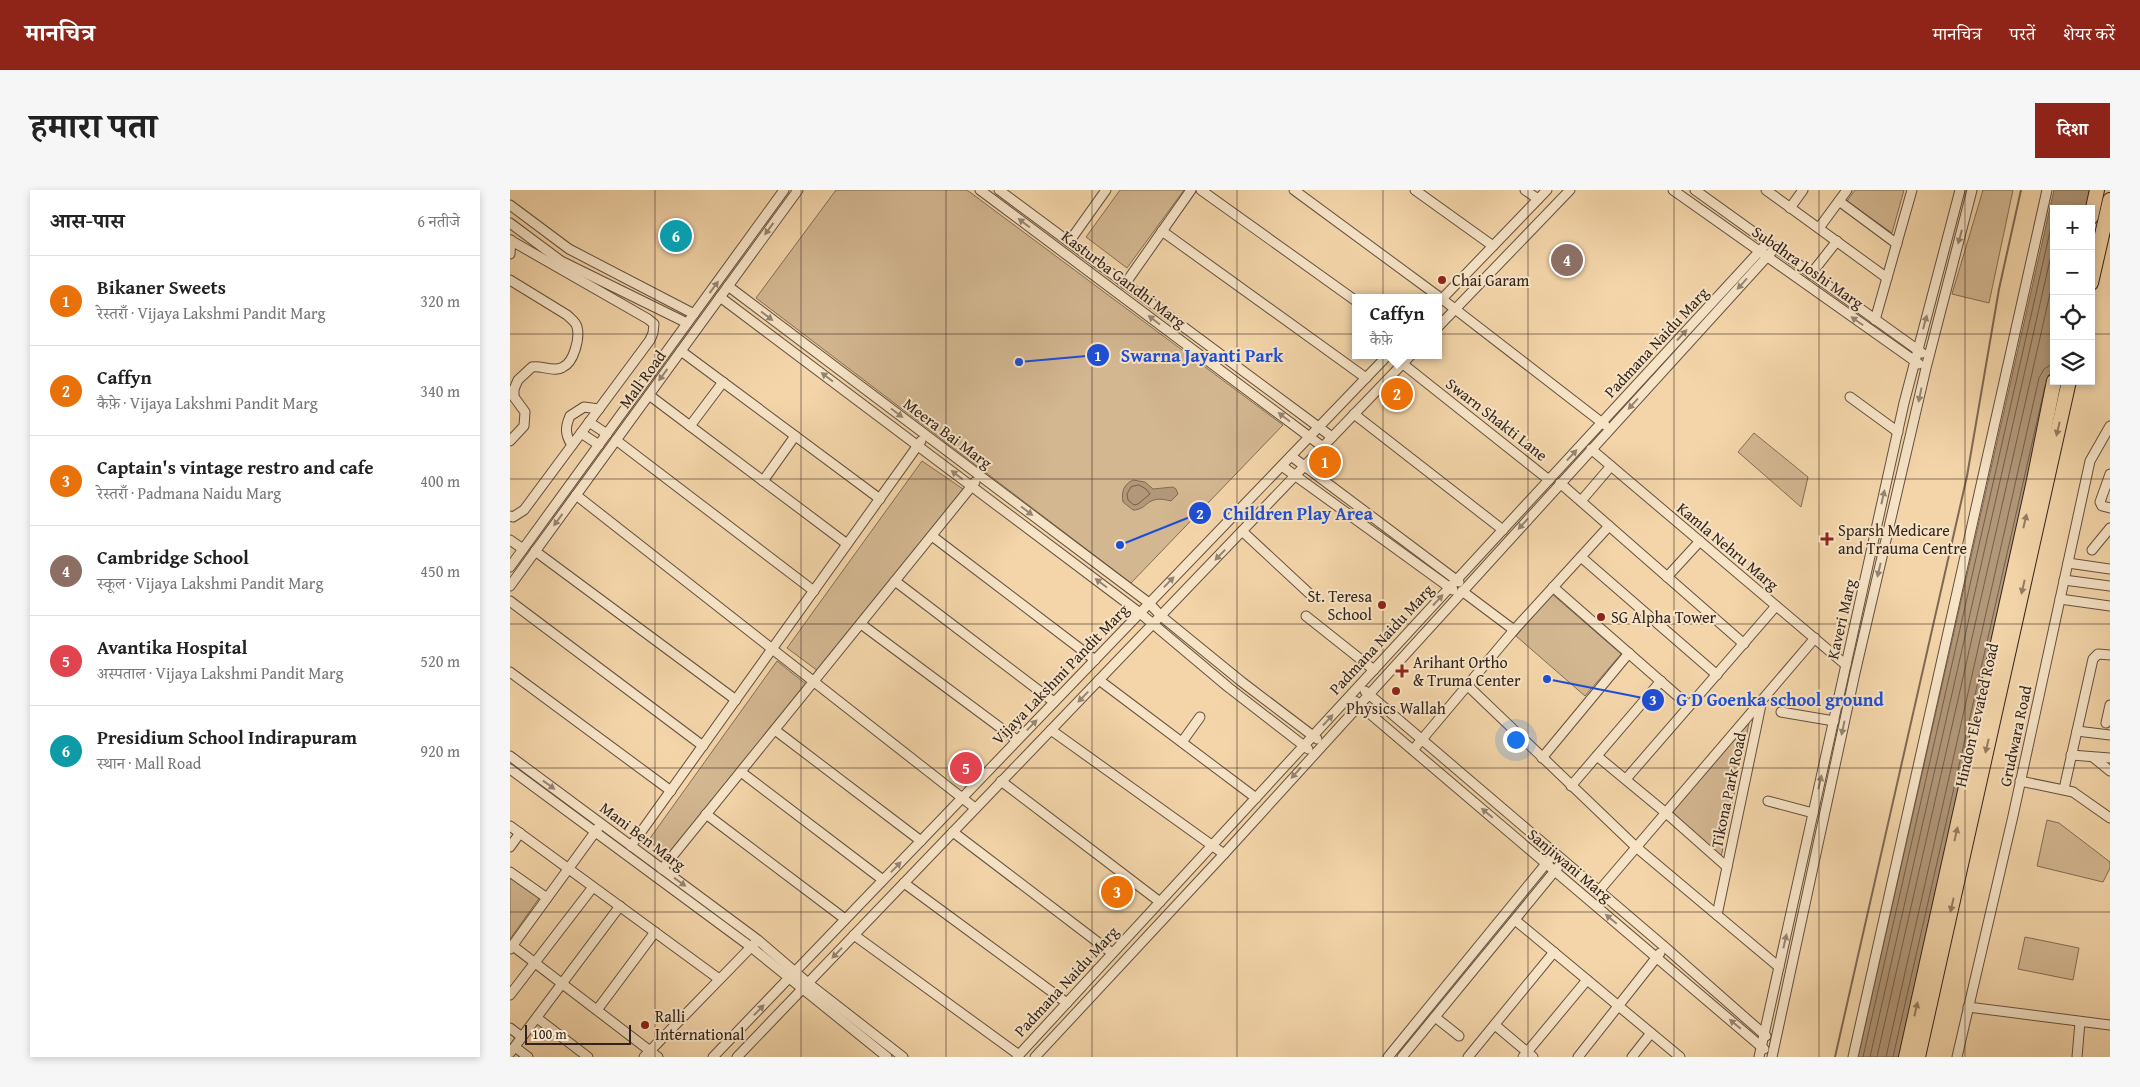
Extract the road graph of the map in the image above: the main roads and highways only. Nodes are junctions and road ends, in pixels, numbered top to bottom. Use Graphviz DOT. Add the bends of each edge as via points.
graph roads {
  1 [pos="2097,190"];
  2 [pos="2110,200"];
  3 [pos="2094,205"];
  4 [pos="2095,266"];
  5 [pos="2053,385"];
  6 [pos="2068,385"];
  7 [pos="1906,1057"];
  8 [pos="1918,1057"];
  1 -- 3 [label="highway"];
  2 -- 4 [label="highway"];
  7 -- 5 [label="highway, Hindon Elevated Road, one-way"];
  6 -- 8 [label="highway, Hindon Elevated Road, one-way"];
}
